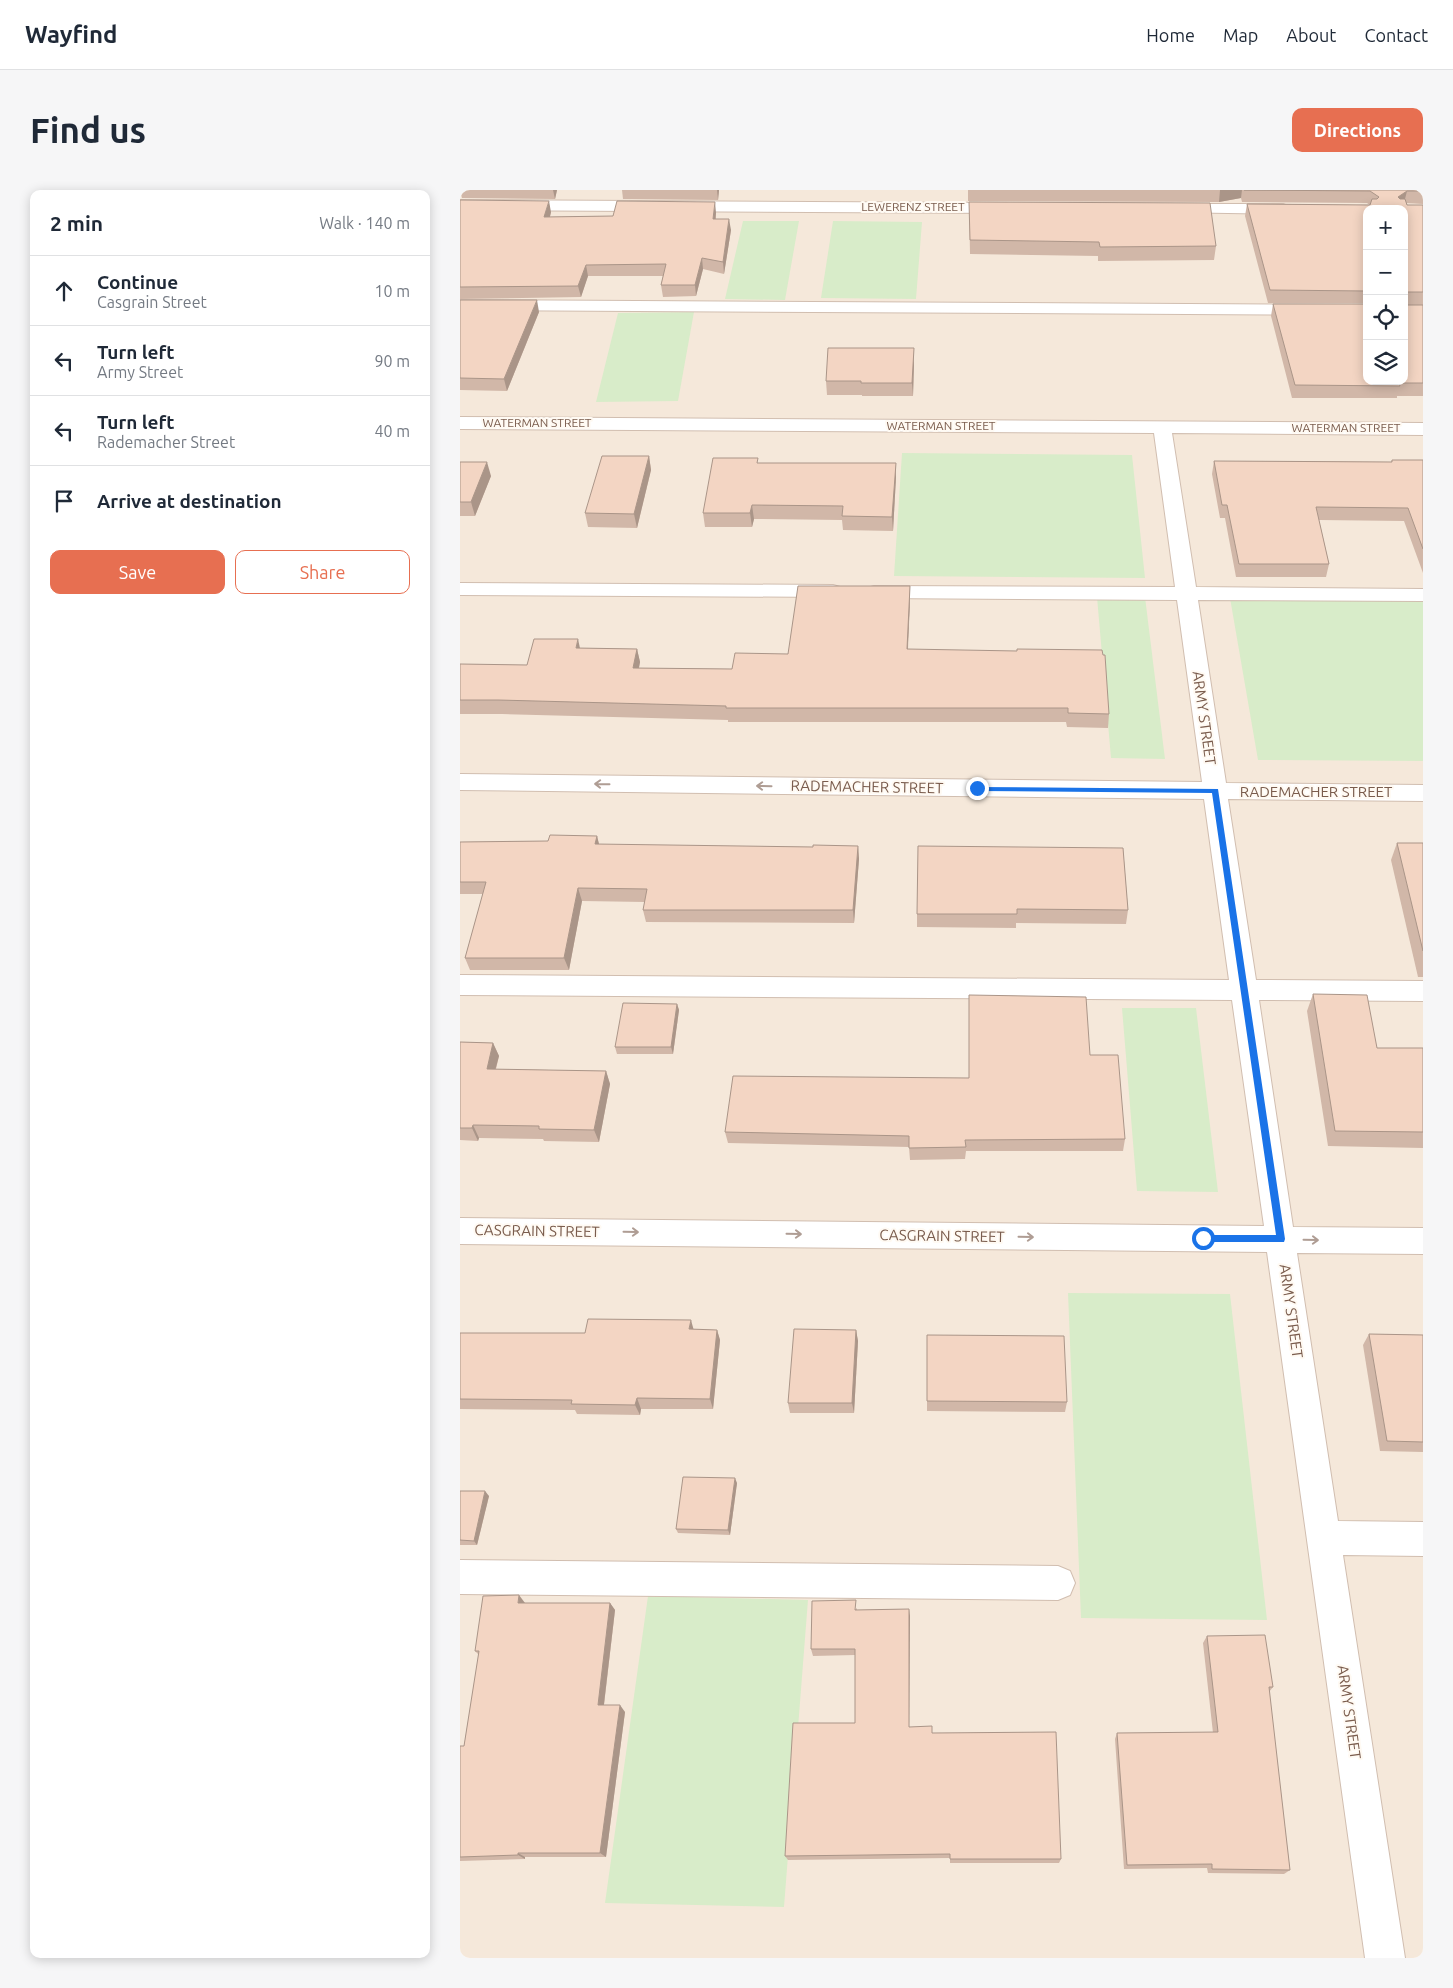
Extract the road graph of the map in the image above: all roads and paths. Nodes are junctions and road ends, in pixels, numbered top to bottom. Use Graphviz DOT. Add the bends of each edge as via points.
graph roads {
  1 [pos="460,205"];
  2 [pos="1018,208"];
  3 [pos="1158,208"];
  4 [pos="1297,209"];
  5 [pos="460,305"];
  6 [pos="1363,310"];
  7 [pos="460,423"];
  8 [pos="1162,427"];
  9 [pos="1423,429"];
  10 [pos="460,590"];
  11 [pos="1186,593"];
  12 [pos="1423,594"];
  13 [pos="460,782"];
  14 [pos="1215,791"];
  15 [pos="1423,793"];
  16 [pos="460,985"];
  17 [pos="1244,989"];
  18 [pos="1423,991"];
  19 [pos="460,1231"];
  20 [pos="1281,1239"];
  21 [pos="1423,1241"];
  22 [pos="1324,1538"];
  23 [pos="1423,1539"];
  24 [pos="460,1577"];
  25 [pos="1058,1583"];
  26 [pos="1385,1958"];
  1 -- 2 [label="street, LEWERENZ STREET"];
  3 -- 4 [label="street"];
  5 -- 6 [label="street"];
  7 -- 8 [label="street, WATERMAN STREET"];
  8 -- 9 [label="street, WATERMAN STREET"];
  8 -- 11 [label="street, ARMY STREET"];
  10 -- 11 [label="street"];
  11 -- 12 [label="street"];
  11 -- 14 [label="street, ARMY STREET"];
  14 -- 13 [label="street, RADEMACHER STREET, one-way"];
  14 -- 15 [label="street, RADEMACHER STREET"];
  14 -- 17 [label="street, ARMY STREET"];
  16 -- 17 [label="street"];
  17 -- 18 [label="street"];
  17 -- 20 [label="street, ARMY STREET"];
  19 -- 20 [label="street, CASGRAIN STREET, one-way"];
  20 -- 21 [label="street, CASGRAIN STREET, one-way"];
  20 -- 22 [label="street, ARMY STREET"];
  22 -- 23 [label="street"];
  22 -- 26 [label="street, ARMY STREET"];
  24 -- 25 [label="street"];
}
